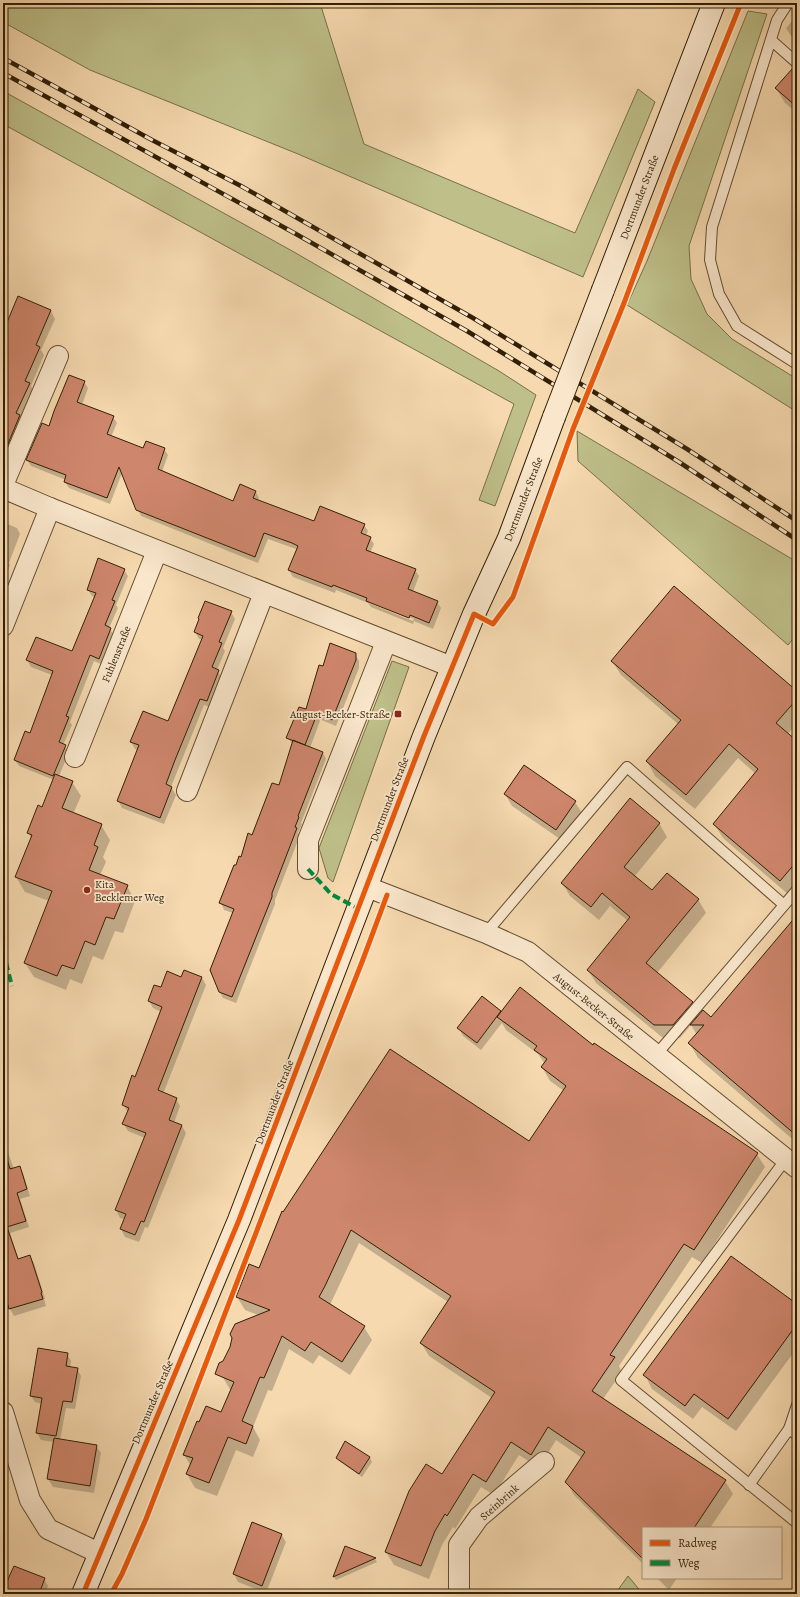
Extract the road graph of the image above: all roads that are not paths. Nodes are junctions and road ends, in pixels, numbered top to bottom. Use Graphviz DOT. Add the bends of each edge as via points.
graph roads {
  1 [pos="714,3"];
  2 [pos="788,3"];
  3 [pos="771,40"];
  4 [pos="797,63"];
  5 [pos="58,356"];
  6 [pos="797,364"];
  7 [pos="3,485"];
  8 [pos="3,488"];
  9 [pos="50,508"];
  10 [pos="157,550"];
  11 [pos="264,593"];
  12 [pos="3,626"];
  13 [pos="386,642"];
  14 [pos="452,667"];
  15 [pos="75,757"];
  16 [pos="187,791"];
  17 [pos="308,869"];
  18 [pos="367,887"];
  19 [pos="797,890"];
  20 [pos="784,905"];
  21 [pos="486,933"];
  22 [pos="656,1055"];
  23 [pos="792,1164"];
  24 [pos="797,1405"];
  25 [pos="3,1412"];
  26 [pos="793,1432"];
  27 [pos="544,1462"];
  28 [pos="11,1464"];
  29 [pos="749,1485"];
  30 [pos="797,1523"];
  31 [pos="100,1553"];
  32 [pos="83,1594"];
  33 [pos="459,1594"];
  1 -- 14 [label="main road, Dortmunder Straße, bridge" via="509,538"];
  2 -- 3 [label="lane" via="777,20"];
  3 -- 4 [label="lane"];
  3 -- 6 [label="lane" via="712,227 710,260 719,294 737,326"];
  5 -- 7 [label="street"];
  8 -- 9 [label="street"];
  9 -- 10 [label="street"];
  9 -- 12 [label="street"];
  10 -- 11 [label="street"];
  10 -- 15 [label="street, Fuhlenstraße"];
  11 -- 13 [label="street"];
  11 -- 16 [label="street"];
  13 -- 14 [label="street"];
  13 -- 17 [label="street" via="308,840"];
  14 -- 18 [label="main road, Dortmunder Straße"];
  18 -- 21 [label="street, August-Becker-Straße"];
  18 -- 31 [label="main road, Dortmunder Straße" via="239,1220"];
  19 -- 20 [label="lane"];
  20 -- 21 [label="lane" via="626,767"];
  20 -- 22 [label="lane"];
  21 -- 22 [label="street, August-Becker-Straße" via="528,952"];
  22 -- 23 [label="street, August-Becker-Straße"];
  23 -- 29 [label="lane" via="621,1380"];
  24 -- 26 [label="lane"];
  25 -- 28 [label="street"];
  26 -- 29 [label="lane"];
  27 -- 33 [label="street, Steinbrink" via="479,1517 460,1545"];
  28 -- 31 [label="street" via="48,1529"];
  29 -- 30 [label="lane"];
  31 -- 32 [label="main road, Dortmunder Straße"];
}
